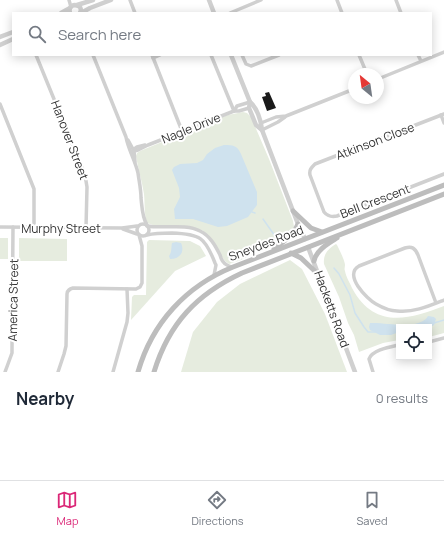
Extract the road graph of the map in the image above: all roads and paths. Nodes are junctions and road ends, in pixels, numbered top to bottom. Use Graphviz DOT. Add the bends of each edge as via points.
graph roads {
  1 [pos="71,0"];
  2 [pos="93,0"];
  3 [pos="111,0"];
  4 [pos="130,0"];
  5 [pos="209,0"];
  6 [pos="261,0"];
  7 [pos="337,0"];
  8 [pos="396,0"];
  9 [pos="73,7"];
  10 [pos="63,12"];
  11 [pos="80,12"];
  12 [pos="82,12"];
  13 [pos="135,12"];
  14 [pos="214,12"];
  15 [pos="232,12"];
  16 [pos="342,12"];
  17 [pos="401,12"];
  18 [pos="12,32"];
  19 [pos="0,37"];
  20 [pos="12,39"];
  21 [pos="0,45"];
  22 [pos="444,52"];
  23 [pos="36,56"];
  24 [pos="93,56"];
  25 [pos="153,56"];
  26 [pos="211,56"];
  27 [pos="231,56"];
  28 [pos="242,56"];
  29 [pos="276,56"];
  30 [pos="359,56"];
  31 [pos="418,56"];
  32 [pos="421,61"];
  33 [pos="364,68"];
  34 [pos="384,76"];
  35 [pos="348,90"];
  36 [pos="250,102"];
  37 [pos="0,104"];
  38 [pos="252,107"];
  39 [pos="234,111"];
  40 [pos="442,115"];
  41 [pos="286,116"];
  42 [pos="444,123"];
  43 [pos="259,124"];
  44 [pos="262,130"];
  45 [pos="182,131"];
  46 [pos="133,151"];
  47 [pos="310,171"];
  48 [pos="444,174"];
  49 [pos="444,185"];
  50 [pos="444,194"];
  51 [pos="294,210"];
  52 [pos="143,214"];
  53 [pos="298,224"];
  54 [pos="138,225"];
  55 [pos="147,226"];
  56 [pos="0,227"];
  57 [pos="13,227"];
  58 [pos="34,227"];
  59 [pos="86,228"];
  60 [pos="122,228"];
  61 [pos="322,232"];
  62 [pos="342,233"];
  63 [pos="138,234"];
  64 [pos="146,235"];
  65 [pos="305,238"];
  66 [pos="142,246"];
  67 [pos="308,247"];
  68 [pos="291,253"];
  69 [pos="267,254"];
  70 [pos="314,260"];
  71 [pos="233,267"];
  72 [pos="214,275"];
  73 [pos="320,276"];
  74 [pos="127,289"];
  75 [pos="444,300"];
  76 [pos="436,303"];
  77 [pos="444,338"];
  78 [pos="432,341"];
  79 [pos="396,346"];
  80 [pos="5,372"];
  81 [pos="58,372"];
  82 [pos="113,372"];
  83 [pos="138,372"];
  84 [pos="154,372"];
  85 [pos="355,372"];
  86 [pos="373,372"];
  1 -- 9 [label="street"];
  2 -- 9 [label="street"];
  3 -- 12 [label="street"];
  4 -- 13 [label="street"];
  5 -- 14 [label="street"];
  6 -- 15 [label="street"];
  7 -- 16 [label="street"];
  8 -- 17 [label="street"];
  9 -- 10 [label="street"];
  9 -- 11 [label="street" via="80,9"];
  18 -- 19 [label="street"];
  20 -- 21 [label="street"];
  22 -- 32 [label="street"];
  23 -- 59 [label="street, Hanover Street" via="85,175"];
  24 -- 46 [label="street" via="128,145"];
  25 -- 45 [label="street"];
  26 -- 39 [label="street"];
  27 -- 36 [label="street"];
  28 -- 29 [label="street" via="246,64 251,66"];
  30 -- 33 [label="street"];
  31 -- 32 [label="street"];
  32 -- 34 [label="street"];
  35 -- 41 [label="street"];
  36 -- 38 [label="street"];
  36 -- 39 [label="street, Nagle Drive" via="238,106"];
  37 -- 58 [label="street" via="34,189"];
  38 -- 39 [label="street, Nagle Drive"];
  38 -- 43 [label="street"];
  39 -- 45 [label="street, Nagle Drive"];
  40 -- 42 [label="street"];
  40 -- 47 [label="street, Atkinson Close" via="315,164"];
  41 -- 43 [label="street"];
  41 -- 44 [label="street"];
  43 -- 44 [label="street"];
  44 -- 51 [label="street"];
  45 -- 46 [label="street, Nagle Drive"];
  46 -- 52 [label="street"];
  47 -- 48 [label="street, Bell Crescent" via="324,212 331,217"];
  49 -- 61 [label="main road, Sneydes Road"];
  50 -- 62 [label="main road, Sneydes Road"];
  51 -- 53 [label="street"];
  51 -- 61 [label="main road" via="311,228"];
  52 -- 54 [label="street"];
  52 -- 55 [label="street"];
  53 -- 65 [label="street"];
  53 -- 69 [label="main road" via="293,234"];
  54 -- 55 [label="street"];
  54 -- 60 [label="street, Murphy Street"];
  54 -- 63 [label="street"];
  55 -- 64 [label="street" via="149,230"];
  55 -- 71 [label="street" via="188,227 201,231 212,241 223,262"];
  56 -- 57 [label="street, Murphy Street"];
  57 -- 58 [label="street, Murphy Street"];
  57 -- 80 [label="street, America Street" via="12,353"];
  58 -- 59 [label="street, Murphy Street"];
  59 -- 60 [label="street, Murphy Street"];
  60 -- 63 [label="street, Murphy Street"];
  61 -- 65 [label="main road, Sneydes Road"];
  62 -- 67 [label="main road, Sneydes Road"];
  62 -- 70 [label="main road" via="318,252"];
  63 -- 64 [label="street"];
  63 -- 66 [label="street"];
  64 -- 66 [label="street"];
  64 -- 72 [label="street" via="186,234 199,237 208,246 215,262"];
  65 -- 67 [label="main road"];
  65 -- 69 [label="main road, Sneydes Road"];
  66 -- 74 [label="street" via="142,285 137,289"];
  67 -- 68 [label="main road, Sneydes Road"];
  67 -- 70 [label="street, Hacketts Road"];
  68 -- 73 [label="main road" via="301,258"];
  68 -- 84 [label="main road, Sneydes Road" via="227,280 198,301 185,313 169,336"];
  69 -- 71 [label="main road, Sneydes Road"];
  70 -- 73 [label="street, Hacketts Road"];
  71 -- 72 [label="main road, Sneydes Road"];
  72 -- 83 [label="main road, Sneydes Road" via="187,294 167,316 151,340"];
  73 -- 85 [label="street, Hacketts Road"];
  74 -- 81 [label="street" via="68,290 66,346"];
  74 -- 82 [label="street" via="128,313"];
  75 -- 76 [label="street"];
  76 -- 76 [label="street" via="413,248 405,248 355,268 354,277 361,290 370,300 386,309 408,312"];
  77 -- 78 [label="street"];
  79 -- 86 [label="street" via="371,355 369,359"];
}
